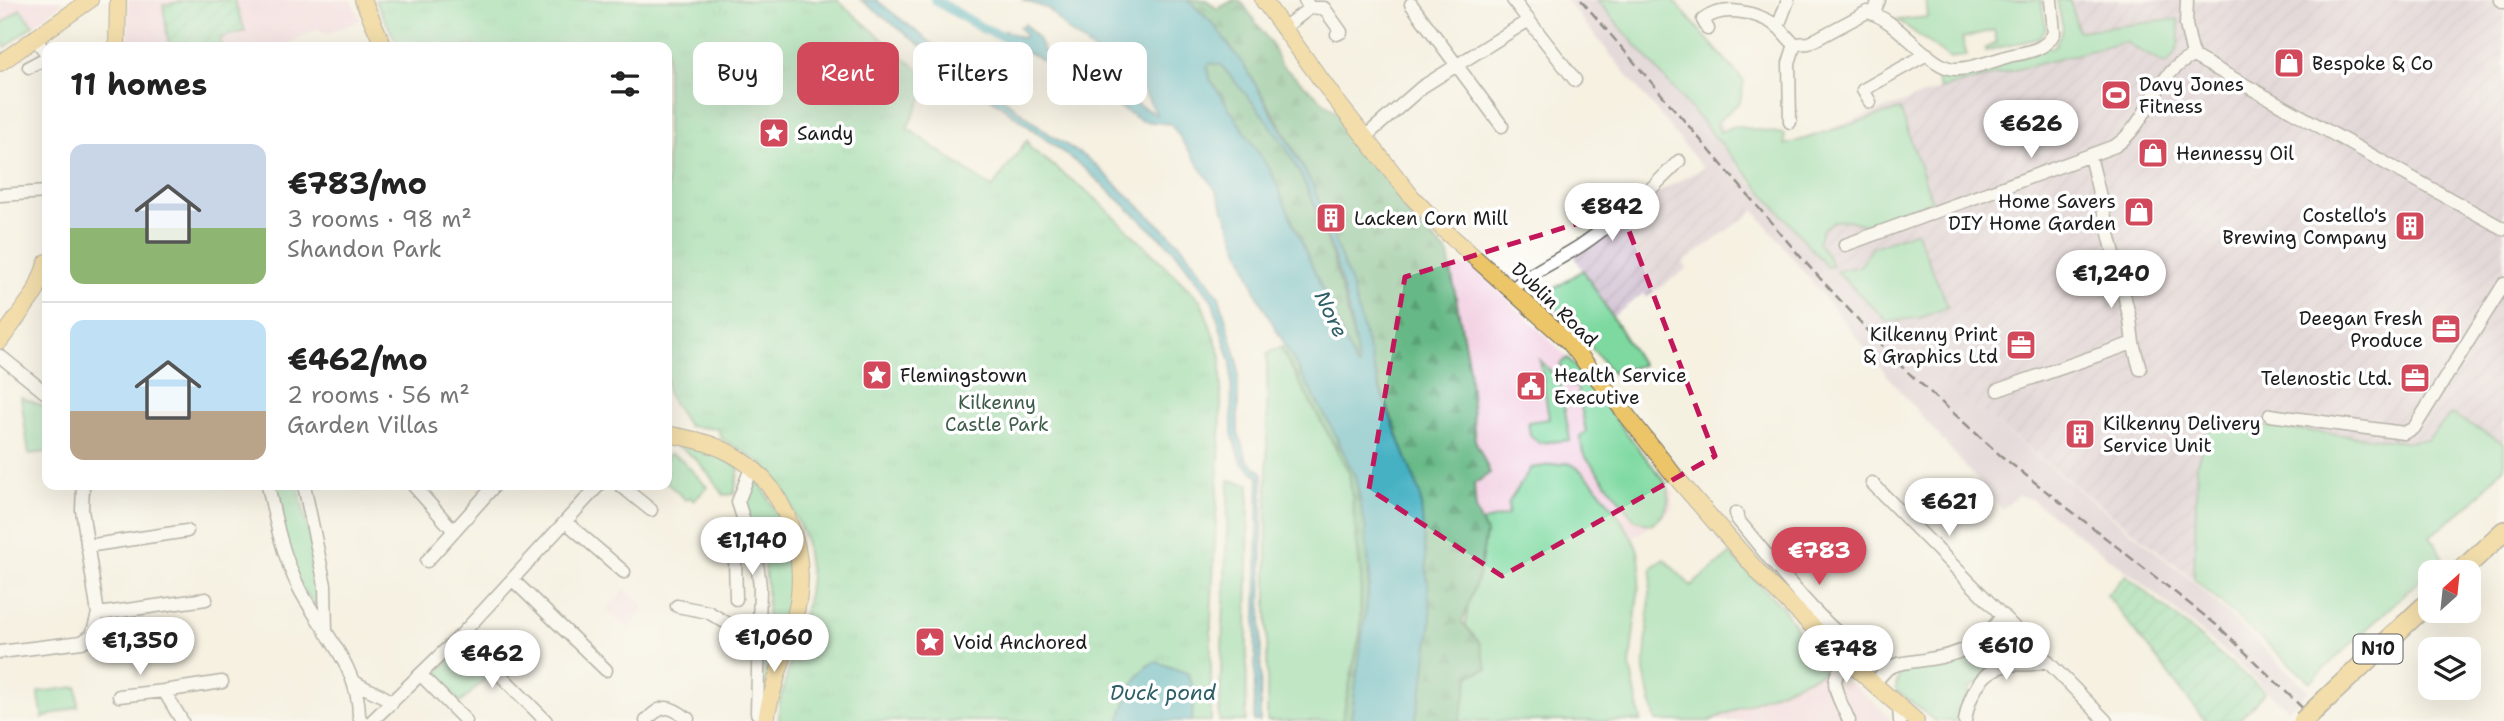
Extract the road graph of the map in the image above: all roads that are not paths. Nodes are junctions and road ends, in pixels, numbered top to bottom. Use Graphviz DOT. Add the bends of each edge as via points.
graph roads {
  1 [pos="90,0"];
  2 [pos="118,0"];
  3 [pos="363,0"];
  4 [pos="1263,0"];
  5 [pos="1513,0"];
  6 [pos="1788,0"];
  7 [pos="1879,0"];
  8 [pos="2051,0"];
  9 [pos="2187,0"];
  10 [pos="1308,4"];
  11 [pos="1411,4"];
  12 [pos="1874,13"];
  13 [pos="1529,20"];
  14 [pos="1778,27"];
  15 [pos="1282,29"];
  16 [pos="1708,29"];
  17 [pos="1337,34"];
  18 [pos="34,37"];
  19 [pos="117,42"];
  20 [pos="380,42"];
  21 [pos="1795,44"];
  22 [pos="42,47"];
  23 [pos="1927,54"];
  24 [pos="2193,56"];
  25 [pos="42,60"];
  26 [pos="0,63"];
  27 [pos="1458,64"];
  28 [pos="29,67"];
  29 [pos="1575,80"];
  30 [pos="1870,102"];
  31 [pos="1790,122"];
  32 [pos="1502,126"];
  33 [pos="1365,137"];
  34 [pos="2090,156"];
  35 [pos="1678,161"];
  36 [pos="42,192"];
  37 [pos="0,195"];
  38 [pos="2504,229"];
  39 [pos="1845,245"];
  40 [pos="42,275"];
  41 [pos="2504,284"];
  42 [pos="1513,290"];
  43 [pos="0,341"];
  44 [pos="2133,343"];
  45 [pos="0,356"];
  46 [pos="2140,369"];
  47 [pos="42,390"];
  48 [pos="1998,390"];
  49 [pos="2270,415"];
  50 [pos="672,434"];
  51 [pos="751,468"];
  52 [pos="1872,483"];
  53 [pos="83,490"];
  54 [pos="269,490"];
  55 [pos="305,490"];
  56 [pos="417,490"];
  57 [pos="491,490"];
  58 [pos="595,490"];
  59 [pos="626,490"];
  60 [pos="651,510"];
  61 [pos="1736,513"];
  62 [pos="567,523"];
  63 [pos="187,531"];
  64 [pos="454,531"];
  65 [pos="2504,531"];
  66 [pos="88,545"];
  67 [pos="735,557"];
  68 [pos="2473,560"];
  69 [pos="428,561"];
  70 [pos="624,572"];
  71 [pos="758,575"];
  72 [pos="736,577"];
  73 [pos="513,580"];
  74 [pos="206,599"];
  75 [pos="737,599"];
  76 [pos="677,606"];
  77 [pos="2418,612"];
  78 [pos="98,614"];
  79 [pos="2003,615"];
  80 [pos="759,633"];
  81 [pos="326,635"];
  82 [pos="461,635"];
  83 [pos="0,652"];
  84 [pos="2047,660"];
  85 [pos="1847,661"];
  86 [pos="1888,668"];
  87 [pos="606,670"];
  88 [pos="421,675"];
  89 [pos="222,682"];
  90 [pos="355,682"];
  91 [pos="1873,684"];
  92 [pos="164,691"];
  93 [pos="119,696"];
  94 [pos="392,704"];
  95 [pos="1899,714"];
  96 [pos="762,717"];
  97 [pos="688,719"];
  98 [pos="182,721"];
  99 [pos="362,721"];
  100 [pos="372,721"];
  101 [pos="466,721"];
  102 [pos="546,721"];
  103 [pos="646,721"];
  104 [pos="1849,721"];
  105 [pos="1916,721"];
  106 [pos="1965,721"];
  107 [pos="2106,721"];
  108 [pos="2303,721"];
  1 -- 18 [label="main road"];
  2 -- 19 [label="main road"];
  3 -- 20 [label="main road"];
  4 -- 15 [label="main road, Dublin Road"];
  5 -- 13 [label="street"];
  6 -- 14 [label="street"];
  7 -- 12 [label="street"];
  8 -- 23 [label="street" via="2054,33 2042,47 1957,69 1940,65"];
  9 -- 24 [label="street" via="2186,25"];
  10 -- 15 [label="street"];
  10 -- 17 [label="street" via="1324,8 1341,32"];
  11 -- 27 [label="street"];
  12 -- 21 [label="street" via="1867,12 1809,43"];
  12 -- 23 [label="street"];
  13 -- 27 [label="street"];
  13 -- 29 [label="street"];
  14 -- 16 [label="street" via="1731,11 1703,20"];
  14 -- 21 [label="street"];
  15 -- 33 [label="main road, Dublin Road"];
  18 -- 22 [label="street"];
  18 -- 26 [label="main road"];
  21 -- 31 [label="street" via="1788,63"];
  23 -- 30 [label="street" via="1863,90"];
  24 -- 34 [label="street" via="2167,75 2129,136"];
  24 -- 38 [label="street"];
  25 -- 28 [label="street"];
  27 -- 32 [label="street"];
  27 -- 33 [label="street" via="1422,87"];
  33 -- 42 [label="main road, Dublin Road" via="1433,218"];
  34 -- 39 [label="street"];
  34 -- 44 [label="street"];
  35 -- 42 [label="street" via="1644,197"];
  36 -- 37 [label="street"];
  40 -- 43 [label="main road" via="35,293"];
  41 -- 49 [label="street" via="2414,428 2404,433"];
  42 -- 85 [label="main road, Dublin Road" via="1569,342 1674,475 1767,582"];
  44 -- 46 [label="street"];
  44 -- 48 [label="street"];
  45 -- 47 [label="street"];
  50 -- 51 [label="main road" via="708,443"];
  51 -- 71 [label="street" via="738,502"];
  51 -- 96 [label="main road" via="789,517 801,575 797,604"];
  52 -- 79 [label="street"];
  53 -- 66 [label="street"];
  54 -- 81 [label="street" via="298,586"];
  55 -- 81 [label="street" via="325,585"];
  56 -- 64 [label="street"];
  57 -- 64 [label="street"];
  58 -- 62 [label="street"];
  59 -- 60 [label="street"];
  61 -- 86 [label="street" via="1770,559 1830,624"];
  62 -- 70 [label="street"];
  62 -- 73 [label="street"];
  63 -- 66 [label="street"];
  64 -- 69 [label="street"];
  65 -- 68 [label="highway"];
  66 -- 78 [label="street"];
  67 -- 72 [label="street"];
  71 -- 72 [label="street"];
  71 -- 80 [label="street"];
  72 -- 75 [label="street"];
  73 -- 82 [label="street"];
  73 -- 87 [label="street"];
  74 -- 78 [label="street"];
  76 -- 80 [label="street" via="708,612 742,632"];
  77 -- 108 [label="highway, N10, bridge"];
  78 -- 83 [label="street" via="92,635 82,642"];
  79 -- 84 [label="street"];
  79 -- 86 [label="street" via="1982,641 1968,650"];
  80 -- 96 [label="street"];
  81 -- 90 [label="street"];
  82 -- 88 [label="street"];
  82 -- 102 [label="street"];
  84 -- 106 [label="street" via="2037,665 2000,666 1989,673 1972,692"];
  84 -- 107 [label="street"];
  85 -- 91 [label="main road, Dublin Road"];
  85 -- 104 [label="street" via="1836,671 1833,682"];
  86 -- 91 [label="street"];
  88 -- 94 [label="street"];
  88 -- 101 [label="street"];
  89 -- 92 [label="street"];
  90 -- 94 [label="street"];
  90 -- 99 [label="street"];
  91 -- 95 [label="main road, Dublin Road"];
  92 -- 93 [label="street"];
  92 -- 98 [label="street"];
  94 -- 100 [label="street"];
  95 -- 105 [label="main road, Dublin Road"];
  97 -- 103 [label="street" via="664,705"];
}
